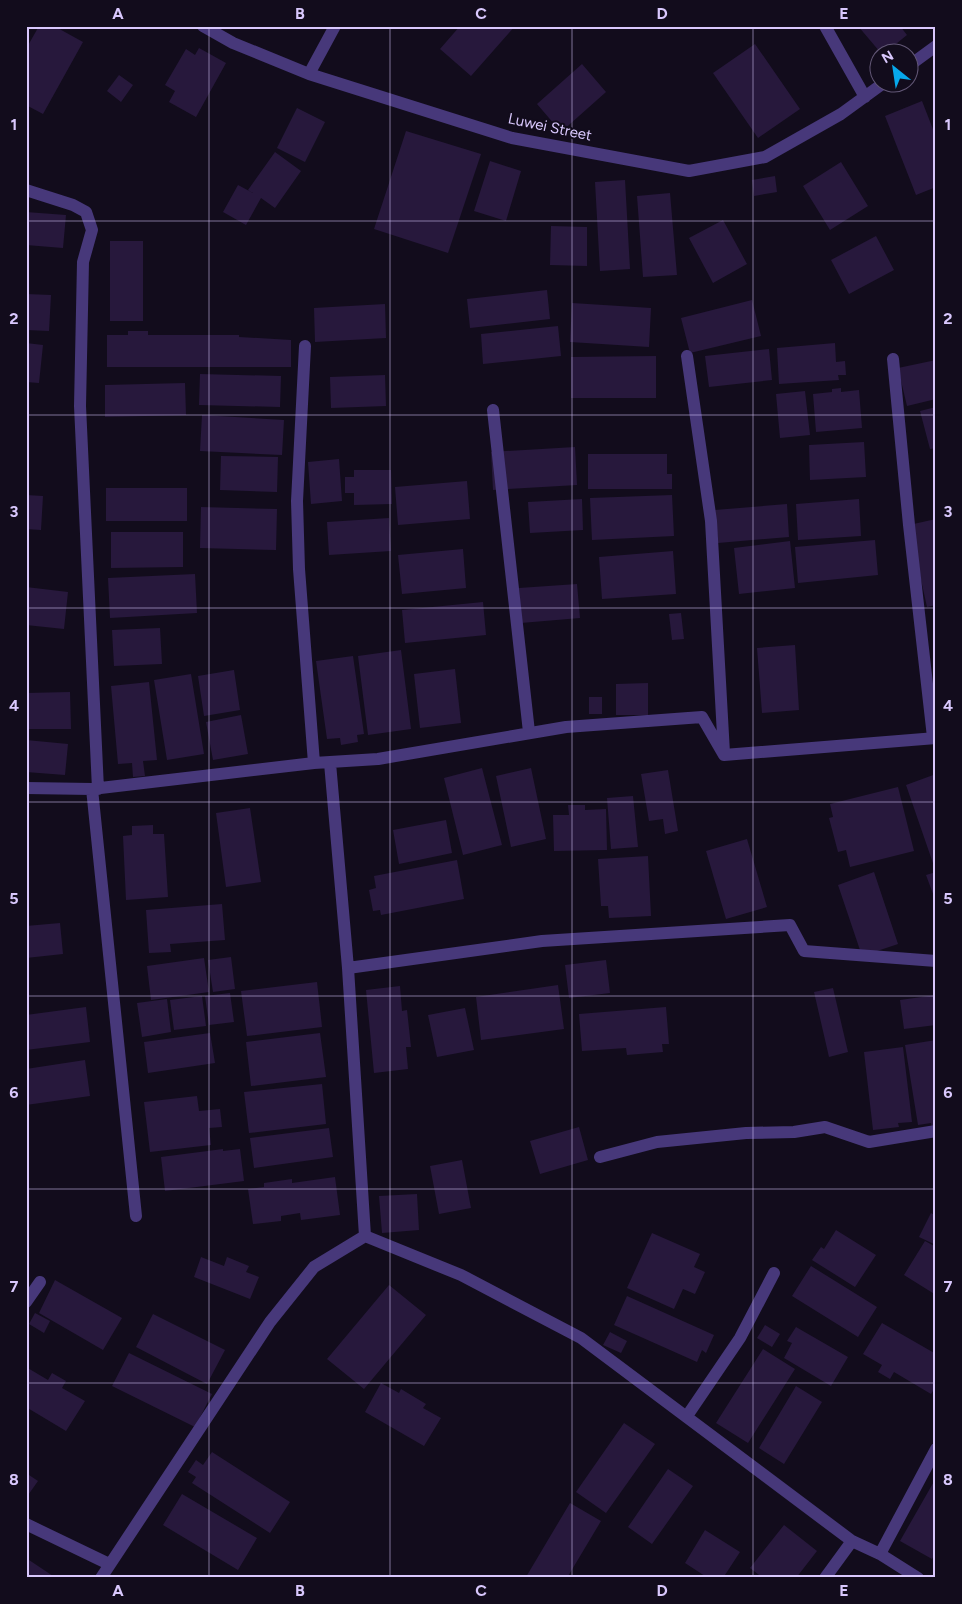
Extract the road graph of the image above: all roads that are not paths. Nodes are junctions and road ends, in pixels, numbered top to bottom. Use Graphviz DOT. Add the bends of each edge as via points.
graph roads {
  1 [pos="203,26"];
  2 [pos="335,26"];
  3 [pos="825,26"];
  4 [pos="936,46"];
  5 [pos="920,58"];
  6 [pos="309,74"];
  7 [pos="872,92"];
  8 [pos="865,97"];
  9 [pos="26,190"];
  10 [pos="305,346"];
  11 [pos="687,356"];
  12 [pos="893,359"];
  13 [pos="493,410"];
  14 [pos="529,732"];
  15 [pos="935,737"];
  16 [pos="724,755"];
  17 [pos="314,763"];
  18 [pos="330,763"];
  19 [pos="26,788"];
  20 [pos="95,789"];
  21 [pos="936,961"];
  22 [pos="348,968"];
  23 [pos="936,1131"];
  24 [pos="600,1157"];
  25 [pos="136,1216"];
  26 [pos="365,1236"];
  27 [pos="774,1273"];
  28 [pos="40,1282"];
  29 [pos="26,1302"];
  30 [pos="687,1416"];
  31 [pos="936,1449"];
  32 [pos="26,1524"];
  33 [pos="852,1541"];
  34 [pos="880,1554"];
  35 [pos="109,1564"];
  36 [pos="101,1578"];
  37 [pos="826,1578"];
  38 [pos="918,1578"];
  1 -- 6 [label="street, Luwei Street" via="233,43"];
  2 -- 6 [label="street"];
  3 -- 8 [label="street"];
  4 -- 5 [label="street"];
  6 -- 8 [label="street, Luwei Street" via="512,138 690,171 764,157"];
  7 -- 8 [label="street, Luwei Street"];
  9 -- 20 [label="street" via="86,212 92,230 83,262 80,406"];
  10 -- 17 [label="street" via="297,501"];
  11 -- 16 [label="street" via="712,521"];
  12 -- 15 [label="street"];
  13 -- 14 [label="street"];
  14 -- 16 [label="street" via="702,717"];
  14 -- 18 [label="street" via="378,759"];
  15 -- 16 [label="street"];
  17 -- 18 [label="street"];
  17 -- 20 [label="street"];
  18 -- 22 [label="street"];
  19 -- 20 [label="street"];
  20 -- 25 [label="street"];
  21 -- 22 [label="street" via="804,951 790,925 542,941"];
  22 -- 26 [label="street"];
  23 -- 24 [label="street" via="869,1142 825,1127 794,1132 746,1133 657,1142"];
  26 -- 30 [label="street" via="461,1274 581,1338"];
  26 -- 35 [label="street" via="314,1267 270,1322"];
  27 -- 30 [label="street" via="740,1338"];
  28 -- 29 [label="street"];
  30 -- 33 [label="street"];
  31 -- 34 [label="street"];
  32 -- 35 [label="street"];
  33 -- 34 [label="street"];
  33 -- 37 [label="street"];
  34 -- 38 [label="street"];
  35 -- 36 [label="street"];
}
